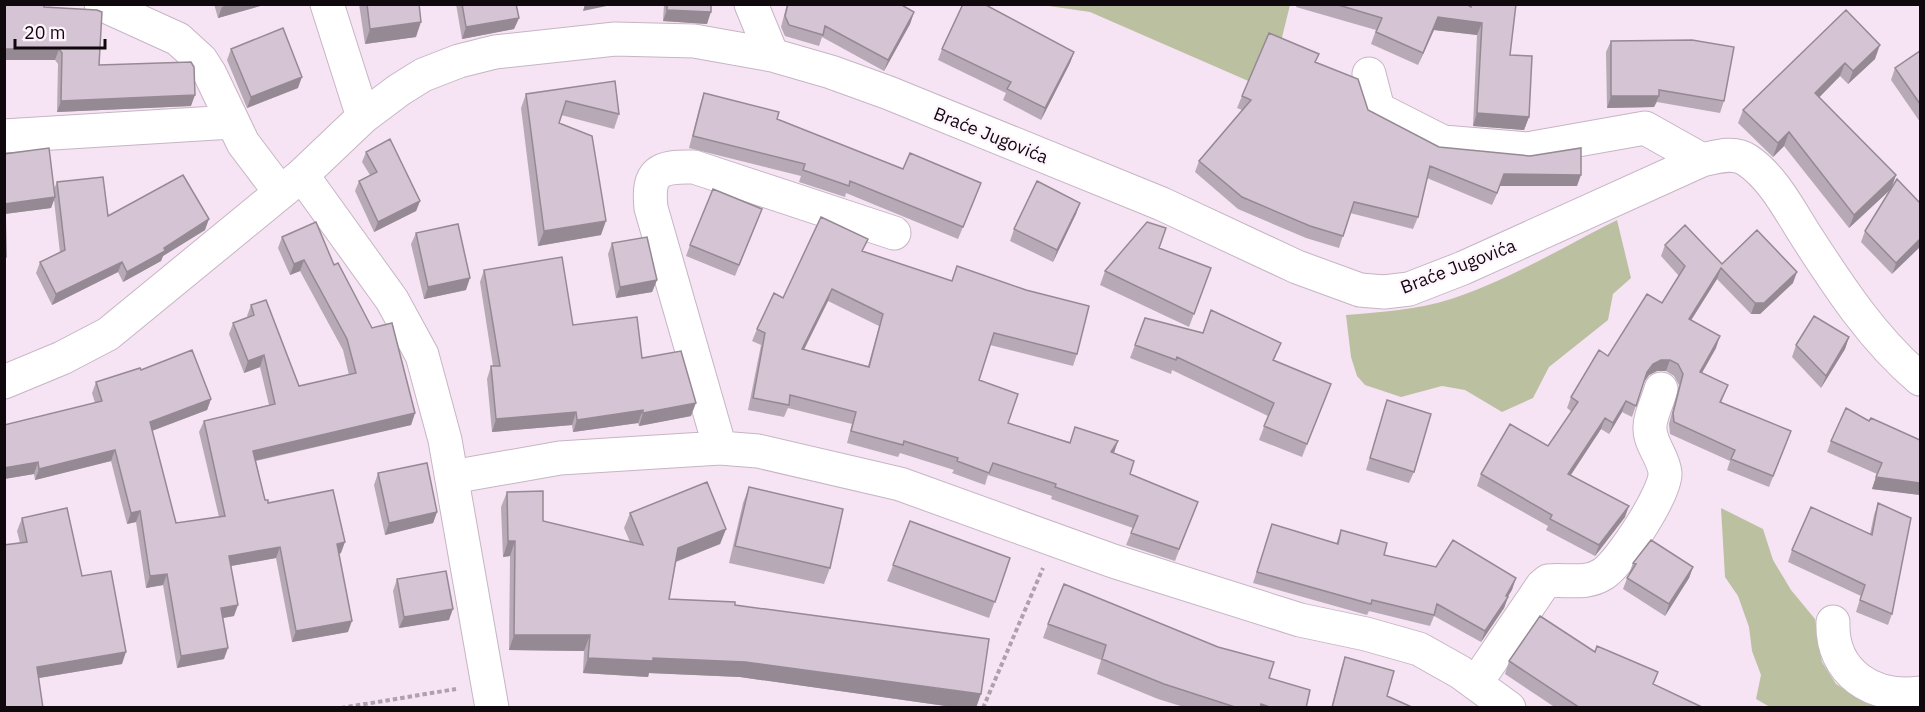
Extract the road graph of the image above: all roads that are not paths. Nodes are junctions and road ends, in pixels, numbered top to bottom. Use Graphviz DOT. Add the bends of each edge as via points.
graph roads {
  1 [pos="101,4"];
  2 [pos="327,4"];
  3 [pos="751,4"];
  4 [pos="772,55"];
  5 [pos="1369,74"];
  6 [pos="363,117"];
  7 [pos="232,123"];
  8 [pos="4,136"];
  9 [pos="1702,160"];
  10 [pos="291,183"];
  11 [pos="894,233"];
  12 [pos="1920,379"];
  13 [pos="4,382"];
  14 [pos="1661,389"];
  15 [pos="720,448"];
  16 [pos="452,477"];
  17 [pos="1833,622"];
  18 [pos="1476,683"];
  19 [pos="1920,693"];
  20 [pos="490,695"];
  21 [pos="1509,708"];
  1 -- 7 [label="street" via="178,39 201,60"];
  2 -- 6 [label="street"];
  3 -- 4 [label="street"];
  4 -- 6 [label="street, Braće Jugovića" via="694,41 615,39 495,52 423,75"];
  4 -- 9 [label="street, Braće Jugovića" via="889,93 1162,204 1297,267 1360,290 1409,289"];
  5 -- 9 [label="street" via="1378,109 1443,142 1527,149 1645,128"];
  6 -- 10 [label="street, Braće Jugovića"];
  7 -- 8 [label="street"];
  7 -- 10 [label="street" via="248,150"];
  9 -- 12 [label="street, Braće Jugovića" via="1728,154 1745,158 1766,177 1850,302"];
  10 -- 13 [label="street, Braće Jugovića" via="108,334"];
  10 -- 16 [label="street" via="363,256 408,326 422,355"];
  11 -- 15 [label="street" via="694,167 670,166 655,174 649,189 651,208"];
  14 -- 18 [label="street" via="1650,429 1665,474 1625,554 1592,579 1548,581 1542,586"];
  15 -- 16 [label="street" via="560,458"];
  15 -- 18 [label="street" via="758,451 900,484 1135,568 1300,620 1419,649"];
  16 -- 20 [label="street"];
  17 -- 19 [label="street" via="1836,653 1858,680 1884,691"];
  18 -- 21 [label="street"];
}
